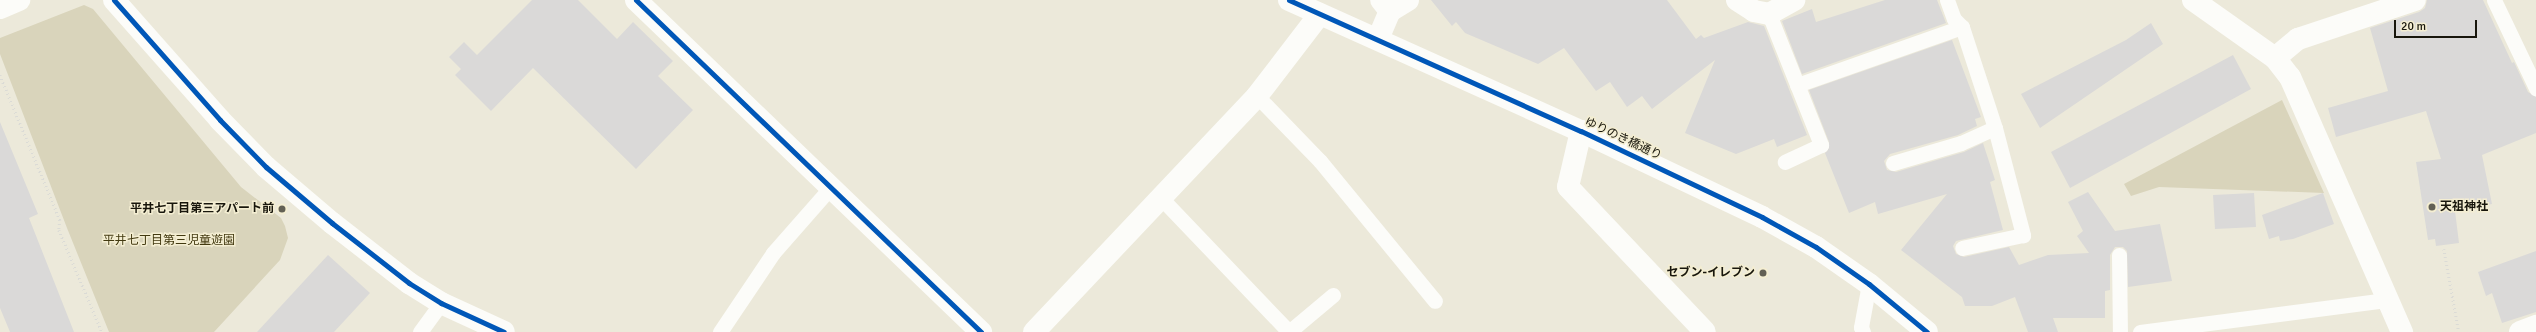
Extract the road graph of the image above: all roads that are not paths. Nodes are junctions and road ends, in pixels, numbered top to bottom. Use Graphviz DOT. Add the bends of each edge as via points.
graph roads {
  1 [pos="19,0"];
  2 [pos="114,0"];
  3 [pos="636,0"];
  4 [pos="1289,0"];
  5 [pos="1737,0"];
  6 [pos="1794,0"];
  7 [pos="1947,0"];
  8 [pos="2193,0"];
  9 [pos="2415,0"];
  10 [pos="2494,0"];
  11 [pos="1393,4"];
  12 [pos="0,8"];
  13 [pos="1320,14"];
  14 [pos="1769,14"];
  15 [pos="1962,27"];
  16 [pos="1378,39"];
  17 [pos="2275,58"];
  18 [pos="1797,85"];
  19 [pos="2536,88"];
  20 [pos="1257,96"];
  21 [pos="1995,128"];
  22 [pos="1581,131"];
  23 [pos="1785,162"];
  24 [pos="1894,163"];
  25 [pos="831,187"];
  26 [pos="1162,199"];
  27 [pos="1962,248"];
  28 [pos="2119,255"];
  29 [pos="1869,284"];
  30 [pos="1333,295"];
  31 [pos="2388,300"];
  32 [pos="1435,301"];
  33 [pos="441,303"];
  34 [pos="2536,326"];
  35 [pos="420,332"];
  36 [pos="504,332"];
  37 [pos="720,332"];
  38 [pos="981,332"];
  39 [pos="1034,332"];
  40 [pos="1290,332"];
  41 [pos="1705,332"];
  42 [pos="1863,332"];
  43 [pos="1928,332"];
  44 [pos="2120,332"];
  45 [pos="2140,332"];
  46 [pos="2402,332"];
  47 [pos="2520,332"];
  1 -- 12 [label="street"];
  2 -- 33 [label="street" via="220,120 266,167 365,251"];
  3 -- 25 [label="street"];
  4 -- 13 [label="street, ゆりのき橋通り"];
  5 -- 14 [label="street" via="1754,11"];
  6 -- 14 [label="street"];
  7 -- 15 [label="lane" via="1954,19"];
  8 -- 17 [label="street"];
  9 -- 17 [label="street" via="2298,39"];
  10 -- 19 [label="lane"];
  11 -- 16 [label="street"];
  13 -- 16 [label="street, ゆりのき橋通り"];
  13 -- 20 [label="street"];
  14 -- 18 [label="lane"];
  15 -- 18 [label="lane"];
  15 -- 21 [label="lane"];
  16 -- 22 [label="street, ゆりのき橋通り"];
  17 -- 31 [label="street" via="2290,77 2304,105"];
  18 -- 23 [label="lane" via="1821,145"];
  20 -- 26 [label="street"];
  20 -- 32 [label="lane" via="1320,161"];
  21 -- 24 [label="lane" via="1960,143"];
  21 -- 27 [label="lane" via="2023,236"];
  22 -- 29 [label="street, ゆりのき橋通り" via="1762,217 1816,248"];
  22 -- 41 [label="street" via="1568,187"];
  25 -- 37 [label="lane" via="773,253"];
  25 -- 38 [label="street"];
  26 -- 39 [label="street"];
  26 -- 40 [label="lane"];
  28 -- 44 [label="lane"];
  29 -- 42 [label="lane" via="1860,328"];
  29 -- 43 [label="street, ゆりのき橋通り"];
  30 -- 40 [label="lane"];
  31 -- 45 [label="lane"];
  31 -- 46 [label="street"];
  33 -- 35 [label="lane"];
  33 -- 36 [label="street"];
  34 -- 47 [label="street"];
}
